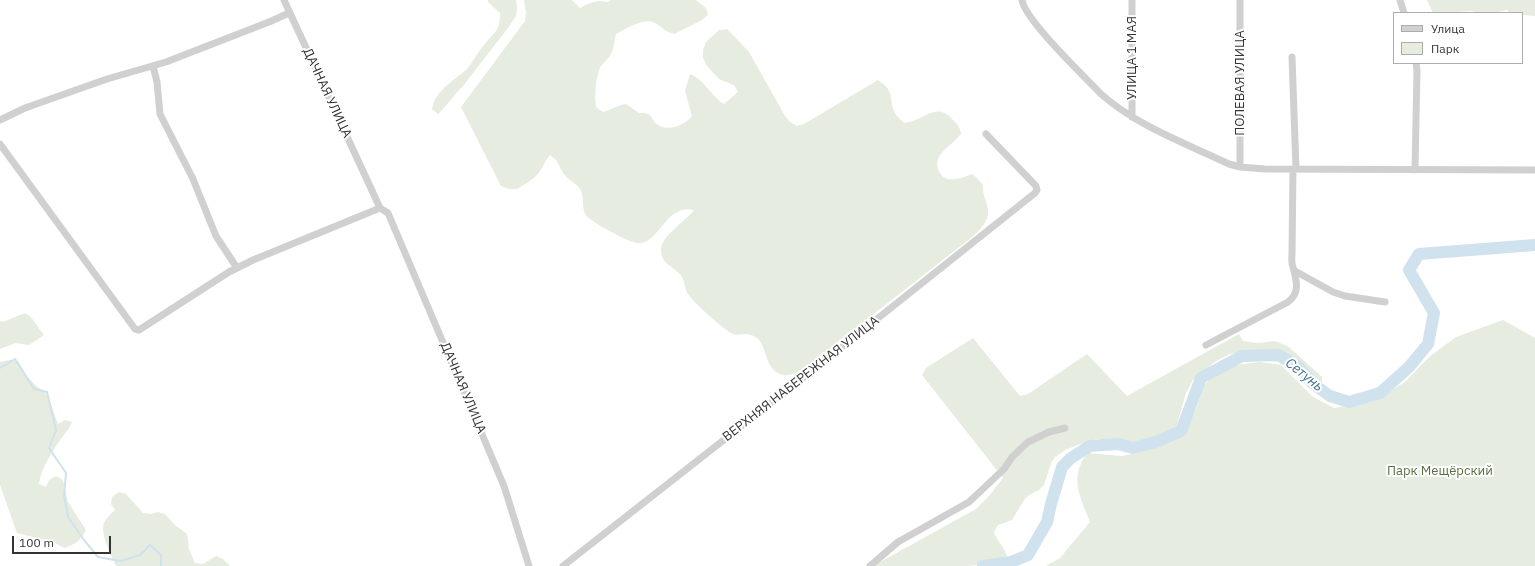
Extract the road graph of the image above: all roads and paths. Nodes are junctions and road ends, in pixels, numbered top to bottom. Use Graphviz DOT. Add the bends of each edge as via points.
graph roads {
  1 [pos="284,0"];
  2 [pos="1022,0"];
  3 [pos="1132,0"];
  4 [pos="1240,0"];
  5 [pos="1400,0"];
  6 [pos="1404,12"];
  7 [pos="289,13"];
  8 [pos="1292,57"];
  9 [pos="1416,64"];
  10 [pos="153,66"];
  11 [pos="1132,117"];
  12 [pos="0,120"];
  13 [pos="986,134"];
  14 [pos="0,144"];
  15 [pos="1240,167"];
  16 [pos="1294,169"];
  17 [pos="1415,170"];
  18 [pos="1535,170"];
  19 [pos="380,208"];
  20 [pos="236,268"];
  21 [pos="1295,271"];
  22 [pos="1385,302"];
  23 [pos="1206,345"];
  24 [pos="1065,428"];
  25 [pos="529,566"];
  26 [pos="563,566"];
  27 [pos="870,566"];
  1 -- 7 [label="street, ДАЧНАЯ УЛИЦА"];
  2 -- 11 [label="street" via="1022,5 1032,21 1101,94"];
  3 -- 11 [label="street, УЛИЦА 1 МАЯ"];
  4 -- 15 [label="street, ПОЛЕВАЯ УЛИЦА"];
  5 -- 6 [label="street"];
  7 -- 10 [label="street"];
  7 -- 19 [label="street, ДАЧНАЯ УЛИЦА"];
  8 -- 16 [label="street"];
  9 -- 17 [label="street"];
  10 -- 12 [label="street" via="107,79 25,108"];
  10 -- 20 [label="street" via="160,114 193,180 216,236"];
  11 -- 15 [label="street"];
  13 -- 26 [label="street, ВЕРХНЯЯ НАБЕРЕЖНАЯ УЛИЦА" via="1036,186 1035,193"];
  14 -- 20 [label="street" via="137,330 141,330"];
  15 -- 16 [label="street"];
  16 -- 17 [label="street"];
  16 -- 21 [label="street" via="1292,266"];
  17 -- 18 [label="street"];
  19 -- 20 [label="street"];
  19 -- 25 [label="street, ДАЧНАЯ УЛИЦА" via="388,213 504,486"];
  21 -- 22 [label="street" via="1333,292"];
  21 -- 23 [label="street" via="1297,287 1293,298"];
  24 -- 27 [label="street" via="1028,442 976,497 898,542"];
}
